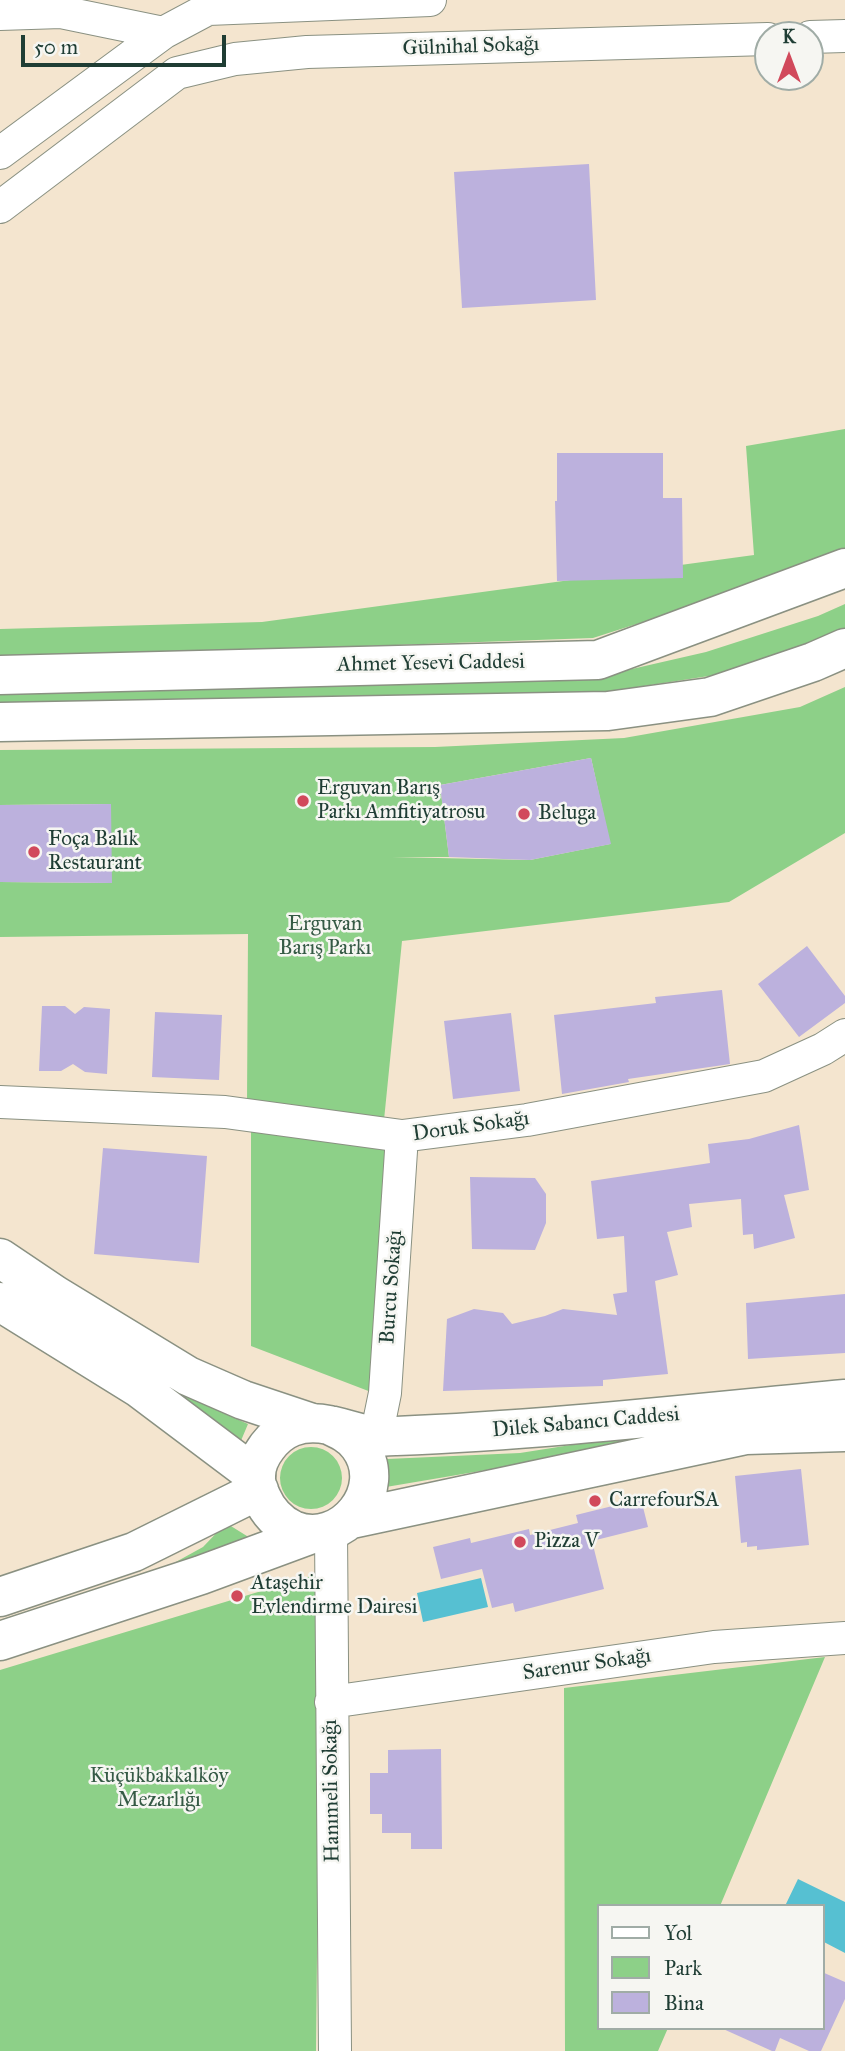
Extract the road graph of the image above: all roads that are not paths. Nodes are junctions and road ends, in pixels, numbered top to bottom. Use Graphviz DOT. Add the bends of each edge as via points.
graph roads {
  1 [pos="430,0"];
  2 [pos="0,14"];
  3 [pos="163,33"];
  4 [pos="845,36"];
  5 [pos="824,37"];
  6 [pos="754,38"];
  7 [pos="177,73"];
  8 [pos="0,153"];
  9 [pos="0,207"];
  10 [pos="845,568"];
  11 [pos="845,648"];
  12 [pos="0,675"];
  13 [pos="0,722"];
  14 [pos="845,1035"];
  15 [pos="0,1102"];
  16 [pos="402,1136"];
  17 [pos="0,1258"];
  18 [pos="0,1302"];
  19 [pos="845,1399"];
  20 [pos="319,1424"];
  21 [pos="845,1432"];
  22 [pos="376,1437"];
  23 [pos="257,1483"];
  24 [pos="331,1528"];
  25 [pos="0,1597"];
  26 [pos="845,1638"];
  27 [pos="0,1641"];
  28 [pos="331,1702"];
  29 [pos="335,2051"];
  1 -- 3 [label="street" via="208,9"];
  2 -- 3 [label="street" via="61,12"];
  3 -- 7 [label="street"];
  3 -- 8 [label="street"];
  4 -- 5 [label="street"];
  6 -- 7 [label="street, Gülnihal Sokağı" via="307,52 235,59"];
  7 -- 9 [label="street, Gülnihal Sokağı"];
  10 -- 12 [label="main road, Ahmet Yesevi Caddesi" via="598,660"];
  11 -- 13 [label="main road" via="710,697 608,711"];
  14 -- 16 [label="street, Doruk Sokağı" via="764,1076 527,1120"];
  15 -- 16 [label="street, Doruk Sokağı" via="246,1114"];
  16 -- 22 [label="street, Burcu Sokağı" via="385,1393"];
  17 -- 20 [label="main road" via="188,1377"];
  18 -- 23 [label="main road" via="139,1388"];
  19 -- 22 [label="main road, Dilek Sabancı Caddesi" via="498,1432"];
  20 -- 22 [label="main road, Dilek Sabancı Caddesi"];
  20 -- 23 [label="main road" via="291,1427 275,1438 263,1454"];
  20 -- 24 [label="main road" via="346,1433 368,1464 365,1503"];
  21 -- 24 [label="main road, Dilek Sabancı Caddesi" via="746,1435"];
  23 -- 24 [label="main road" via="266,1508 294,1531"];
  23 -- 25 [label="main road" via="134,1552"];
  24 -- 27 [label="main road, Dilek Sabancı Caddesi"];
  24 -- 28 [label="street, Hanımeli Sokağı"];
  26 -- 28 [label="street, Sarenur Sokağı" via="714,1647"];
  28 -- 29 [label="street, Hanımeli Sokağı"];
}
